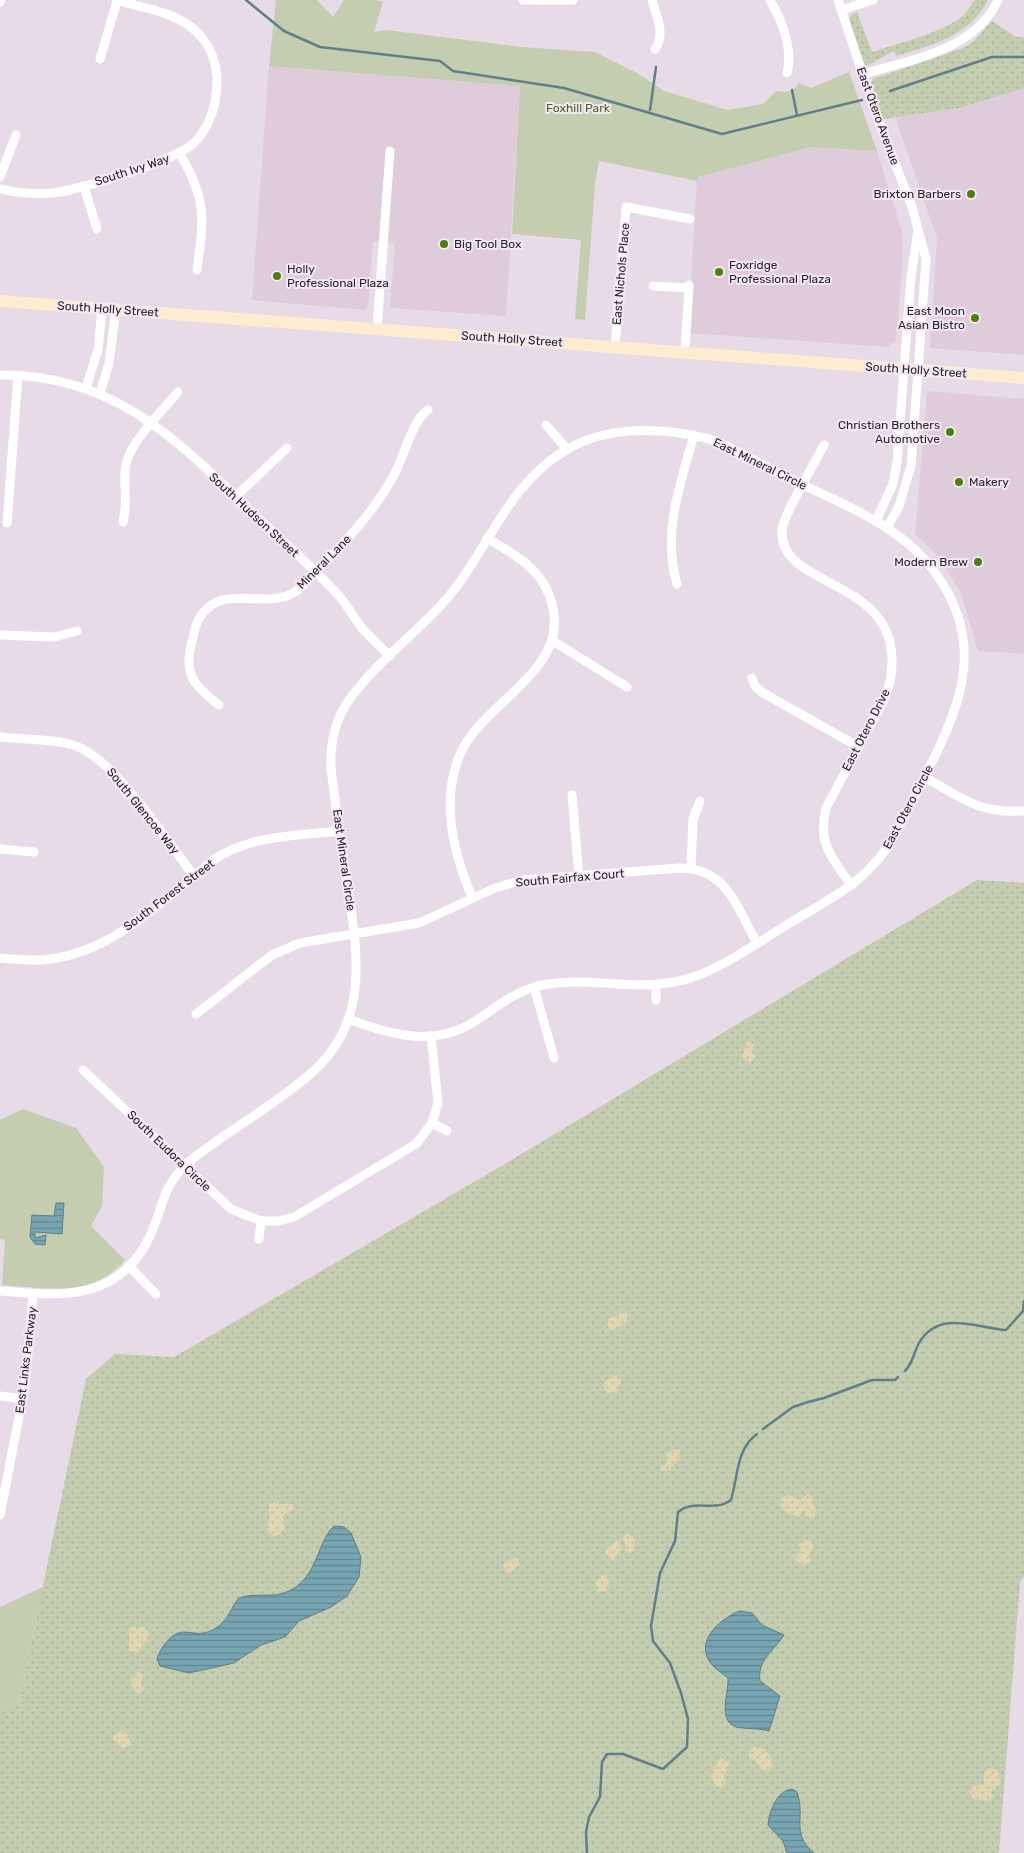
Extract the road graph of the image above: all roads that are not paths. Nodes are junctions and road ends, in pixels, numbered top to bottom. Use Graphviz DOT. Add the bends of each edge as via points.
graph roads {
  1 [pos="116,0"];
  2 [pos="523,0"];
  3 [pos="573,0"];
  4 [pos="652,0"];
  5 [pos="770,0"];
  6 [pos="838,0"];
  7 [pos="873,0"];
  8 [pos="998,0"];
  9 [pos="540,1"];
  10 [pos="841,10"];
  11 [pos="656,48"];
  12 [pos="100,59"];
  13 [pos="788,73"];
  14 [pos="863,74"];
  15 [pos="16,134"];
  16 [pos="390,152"];
  17 [pos="180,154"];
  18 [pos="0,177"];
  19 [pos="84,186"];
  20 [pos="0,189"];
  21 [pos="690,219"];
  22 [pos="97,229"];
  23 [pos="918,231"];
  24 [pos="198,270"];
  25 [pos="653,286"];
  26 [pos="0,301"];
  27 [pos="102,308"];
  28 [pos="116,310"];
  29 [pos="377,329"];
  30 [pos="615,347"];
  31 [pos="685,352"];
  32 [pos="903,369"];
  33 [pos="918,370"];
  34 [pos="0,375"];
  35 [pos="18,376"];
  36 [pos="1024,378"];
  37 [pos="86,388"];
  38 [pos="178,392"];
  39 [pos="100,393"];
  40 [pos="428,410"];
  41 [pos="152,423"];
  42 [pos="546,425"];
  43 [pos="694,435"];
  44 [pos="824,445"];
  45 [pos="287,448"];
  46 [pos="567,449"];
  47 [pos="803,485"];
  48 [pos="236,497"];
  49 [pos="876,521"];
  50 [pos="123,522"];
  51 [pos="7,523"];
  52 [pos="888,528"];
  53 [pos="487,538"];
  54 [pos="314,573"];
  55 [pos="677,584"];
  56 [pos="77,631"];
  57 [pos="0,634"];
  58 [pos="553,640"];
  59 [pos="390,656"];
  60 [pos="752,678"];
  61 [pos="627,687"];
  62 [pos="218,705"];
  63 [pos="0,738"];
  64 [pos="859,746"];
  65 [pos="924,777"];
  66 [pos="572,794"];
  67 [pos="700,801"];
  68 [pos="1024,811"];
  69 [pos="339,831"];
  70 [pos="0,850"];
  71 [pos="34,852"];
  72 [pos="691,868"];
  73 [pos="194,876"];
  74 [pos="579,876"];
  75 [pos="852,885"];
  76 [pos="472,897"];
  77 [pos="355,934"];
  78 [pos="757,943"];
  79 [pos="0,958"];
  80 [pos="656,986"];
  81 [pos="534,987"];
  82 [pos="656,1000"];
  83 [pos="196,1014"];
  84 [pos="348,1019"];
  85 [pos="431,1036"];
  86 [pos="554,1058"];
  87 [pos="83,1070"];
  88 [pos="432,1123"];
  89 [pos="447,1131"];
  90 [pos="185,1165"];
  91 [pos="261,1221"];
  92 [pos="259,1239"];
  93 [pos="129,1266"];
  94 [pos="0,1291"];
  95 [pos="34,1294"];
  96 [pos="156,1294"];
  97 [pos="0,1396"];
  98 [pos="23,1399"];
  99 [pos="0,1515"];
  1 -- 12 [label="street"];
  1 -- 17 [label="street" via="182,21 198,33 211,52 217,76 212,115 201,135"];
  2 -- 9 [label="street"];
  3 -- 9 [label="street"];
  4 -- 11 [label="street" via="660,29 660,43"];
  5 -- 13 [label="street" via="790,56"];
  6 -- 10 [label="street, East Otero Avenue"];
  7 -- 10 [label="street"];
  8 -- 14 [label="street" via="987,18 965,38"];
  10 -- 14 [label="street, East Otero Avenue"];
  14 -- 23 [label="street, East Otero Avenue"];
  15 -- 18 [label="street"];
  16 -- 29 [label="street"];
  17 -- 19 [label="street, South Ivy Way"];
  17 -- 24 [label="street" via="196,183 202,205"];
  19 -- 20 [label="street, South Ivy Way" via="42,194"];
  19 -- 22 [label="street, South Ivy Way"];
  21 -- 30 [label="street, East Nichols Place" via="626,206"];
  23 -- 32 [label="street, East Otero Avenue"];
  23 -- 33 [label="street, East Otero Avenue" via="926,259"];
  25 -- 31 [label="street" via="689,287"];
  26 -- 27 [label="main road, South Holly Street"];
  27 -- 28 [label="main road, South Holly Street"];
  27 -- 37 [label="street" via="98,350"];
  28 -- 29 [label="main road, South Holly Street"];
  28 -- 39 [label="street" via="109,363"];
  29 -- 30 [label="main road, South Holly Street"];
  30 -- 31 [label="main road, South Holly Street"];
  31 -- 32 [label="main road, South Holly Street"];
  32 -- 33 [label="main road, South Holly Street"];
  32 -- 49 [label="street, East Otero Avenue" via="896,472"];
  33 -- 36 [label="main road, South Holly Street"];
  33 -- 52 [label="street, East Otero Avenue" via="910,476"];
  34 -- 35 [label="street, South Hudson Street"];
  35 -- 37 [label="street, South Hudson Street"];
  35 -- 51 [label="street"];
  37 -- 39 [label="street, South Hudson Street"];
  38 -- 41 [label="street"];
  39 -- 41 [label="street, South Hudson Street"];
  40 -- 54 [label="street, Mineral Lane" via="418,421 394,476 377,503"];
  41 -- 48 [label="street, South Hudson Street"];
  41 -- 50 [label="street" via="127,462 127,508"];
  42 -- 46 [label="street"];
  43 -- 46 [label="street, East Mineral Circle" via="637,430 606,435"];
  43 -- 47 [label="street, East Mineral Circle" via="723,444"];
  43 -- 55 [label="street" via="670,531 672,566"];
  44 -- 47 [label="street, East Otero Drive"];
  45 -- 48 [label="street"];
  46 -- 53 [label="street, East Mineral Circle" via="545,464 518,491"];
  47 -- 49 [label="street, East Mineral Circle"];
  47 -- 64 [label="street, East Otero Drive" via="784,523 785,550 799,566 856,596 868,606 882,624 890,648 892,667 888,688"];
  48 -- 54 [label="street, South Hudson Street"];
  49 -- 52 [label="street, East Mineral Circle"];
  52 -- 65 [label="street, East Otero Circle" via="913,548 939,577 957,618 963,645 959,701"];
  53 -- 58 [label="street" via="527,562 542,579 553,609"];
  53 -- 59 [label="street, East Mineral Circle" via="454,589"];
  54 -- 59 [label="street, South Hudson Street" via="337,594 360,626"];
  54 -- 62 [label="street, Mineral Lane" via="290,594 277,598 223,599 200,615 188,655 190,674 199,689"];
  56 -- 57 [label="street" via="54,637"];
  58 -- 61 [label="street"];
  58 -- 76 [label="street" via="539,665 471,736 456,765 451,787 456,854"];
  59 -- 69 [label="street, East Mineral Circle" via="346,704 334,733 331,768"];
  60 -- 64 [label="street" via="763,693"];
  63 -- 73 [label="street, South Glencoe Way" via="67,744 96,756"];
  64 -- 75 [label="street, East Otero Drive" via="826,808 823,820 827,849"];
  65 -- 68 [label="street" via="977,807 1001,813"];
  65 -- 75 [label="street, East Otero Circle" via="885,850"];
  66 -- 74 [label="street"];
  67 -- 72 [label="street" via="693,819"];
  69 -- 73 [label="street, South Forest Street" via="251,843 223,854"];
  69 -- 77 [label="street, East Mineral Circle"];
  70 -- 71 [label="street"];
  72 -- 74 [label="street, South Fairfax Court"];
  72 -- 78 [label="street, South Fairfax Court" via="705,871 718,879"];
  73 -- 79 [label="street, South Forest Street" via="114,937 89,950 48,960"];
  74 -- 76 [label="street, South Fairfax Court" via="523,880"];
  75 -- 78 [label="street, East Otero Circle"];
  76 -- 77 [label="street, South Fairfax Court" via="419,923"];
  77 -- 83 [label="street, South Fairfax Court" via="309,940 272,955"];
  77 -- 84 [label="street, East Mineral Circle" via="358,975"];
  78 -- 80 [label="street, East Otero Circle" via="702,974"];
  80 -- 81 [label="street, East Otero Circle" via="565,982"];
  80 -- 82 [label="street"];
  81 -- 85 [label="street, East Otero Circle" via="514,995 470,1025"];
  81 -- 86 [label="street"];
  84 -- 85 [label="street, East Otero Circle" via="393,1034"];
  84 -- 90 [label="street, East Mineral Circle" via="333,1048 308,1077"];
  85 -- 88 [label="street, South Eudora Circle" via="438,1092"];
  87 -- 90 [label="street, South Eudora Circle"];
  88 -- 89 [label="street"];
  88 -- 91 [label="street, South Eudora Circle" via="423,1138 409,1150 320,1203 286,1219"];
  90 -- 91 [label="street, South Eudora Circle" via="231,1210"];
  90 -- 93 [label="street, East Mineral Circle" via="169,1185 150,1236"];
  91 -- 92 [label="street"];
  93 -- 95 [label="street, East Mineral Circle" via="111,1280 82,1292"];
  93 -- 96 [label="street"];
  94 -- 95 [label="street, East Mineral Circle"];
  95 -- 98 [label="street, East Links Parkway"];
  97 -- 98 [label="street"];
  98 -- 99 [label="street, East Links Parkway"];
}
